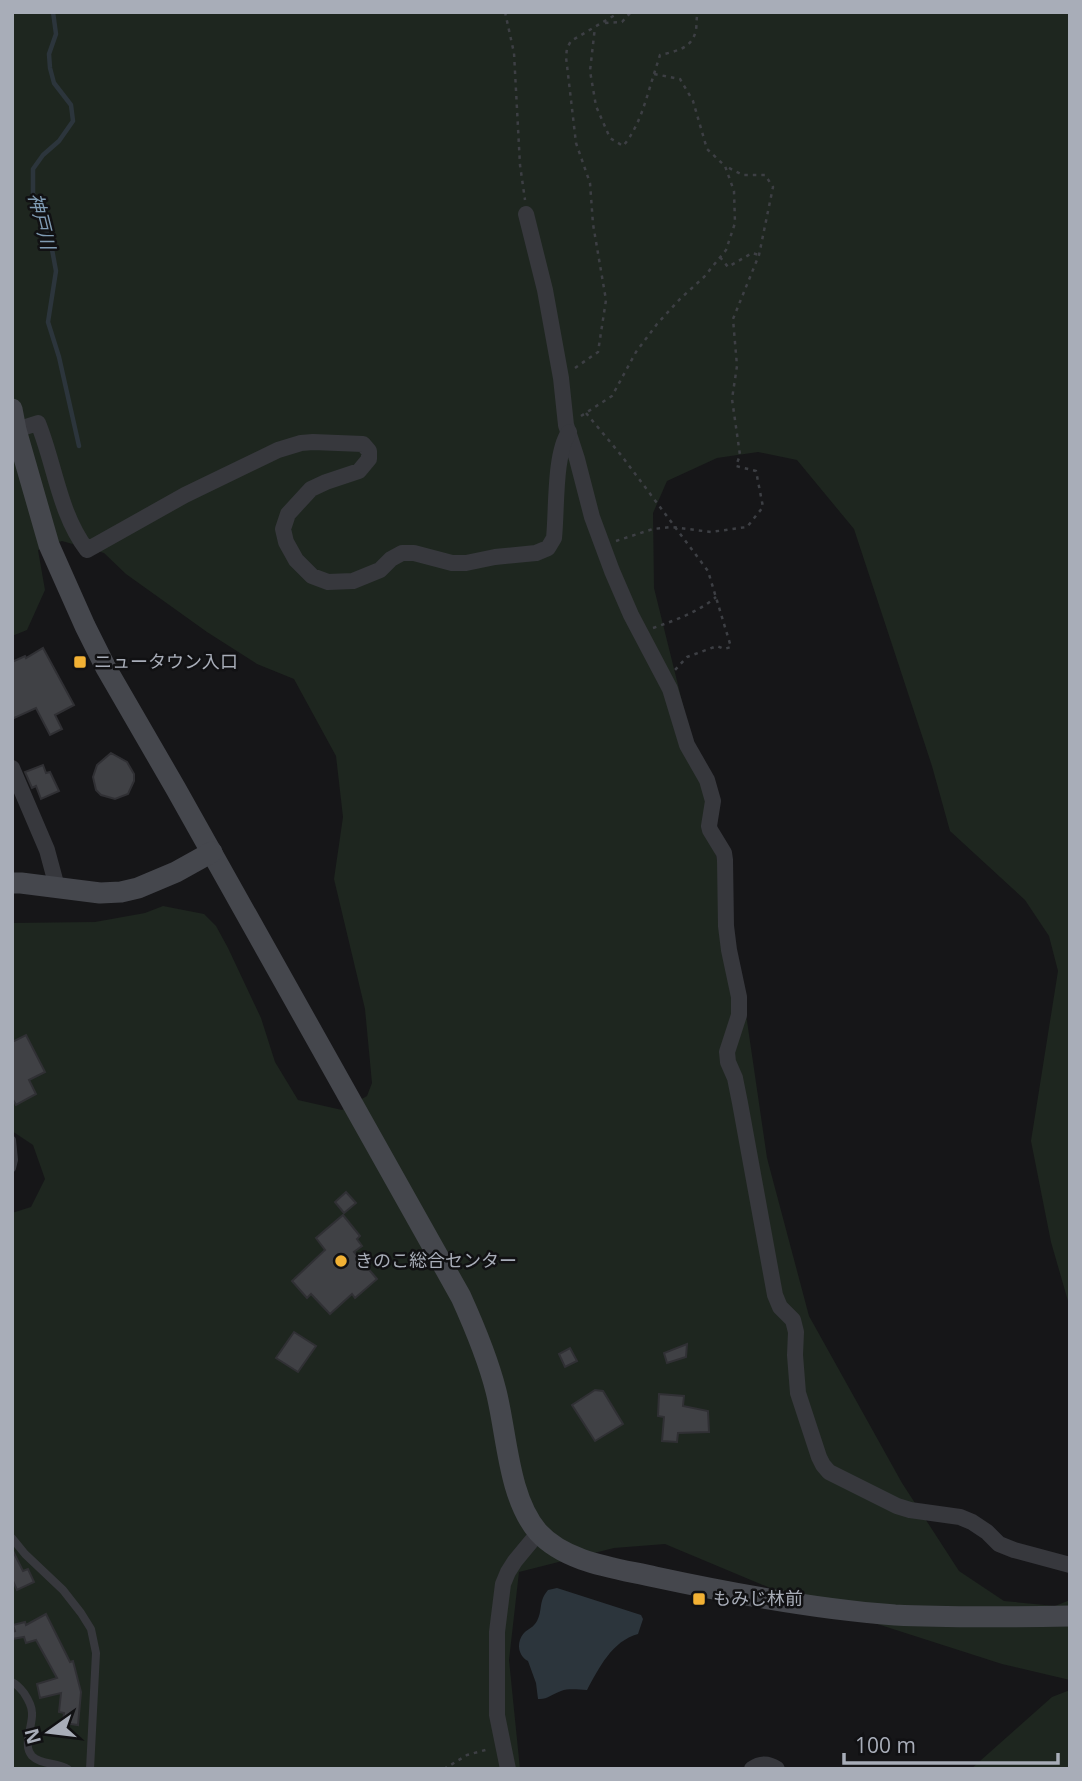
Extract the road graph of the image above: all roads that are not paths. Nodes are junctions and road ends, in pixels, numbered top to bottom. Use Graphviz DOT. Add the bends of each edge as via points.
graph roads {
  1 [pos="526,214"];
  2 [pos="14,420"];
  3 [pos="568,429"];
  4 [pos="12,769"];
  5 [pos="212,852"];
  6 [pos="15,886"];
  7 [pos="57,887"];
  8 [pos="12,1140"];
  9 [pos="12,1168"];
  10 [pos="539,1532"];
  11 [pos="12,1538"];
  12 [pos="1070,1565"];
  13 [pos="1070,1616"];
  14 [pos="12,1682"];
  15 [pos="68,1769"];
  16 [pos="90,1769"];
  17 [pos="508,1769"];
  18 [pos="752,1769"];
  19 [pos="777,1769"];
  1 -- 3 [label="street" via="545,289"];
  2 -- 3 [label="street" via="38,423 69,519 87,550 278,450 313,442 363,444 369,459 359,471 311,489 288,514 282,529 296,560 312,576 328,582 353,581 380,570 402,553 466,563 548,548 554,538 559,465"];
  2 -- 5 [label="street" via="49,545 85,626"];
  3 -- 12 [label="street" via="603,546 631,615 670,689 687,745 708,780 713,801 710,830 724,853 729,950 739,997 739,1015 727,1052 775,1295 793,1320 798,1393 819,1457 829,1472 897,1506 960,1517 999,1544"];
  4 -- 7 [label="street" via="47,850"];
  5 -- 7 [label="street" via="176,872 121,892 100,894"];
  5 -- 10 [label="street" via="461,1297 497,1393 519,1498"];
  6 -- 7 [label="street"];
  8 -- 9 [label="lane"];
  10 -- 13 [label="street" via="567,1553 610,1567 769,1600 896,1615"];
  10 -- 17 [label="street" via="514,1561 503,1584 497,1632 497,1715"];
  11 -- 16 [label="lane" via="63,1590 91,1629 96,1653"];
  14 -- 15 [label="lane" via="31,1707 29,1753"];
  18 -- 19 [label="street" via="765,1764"];
}
